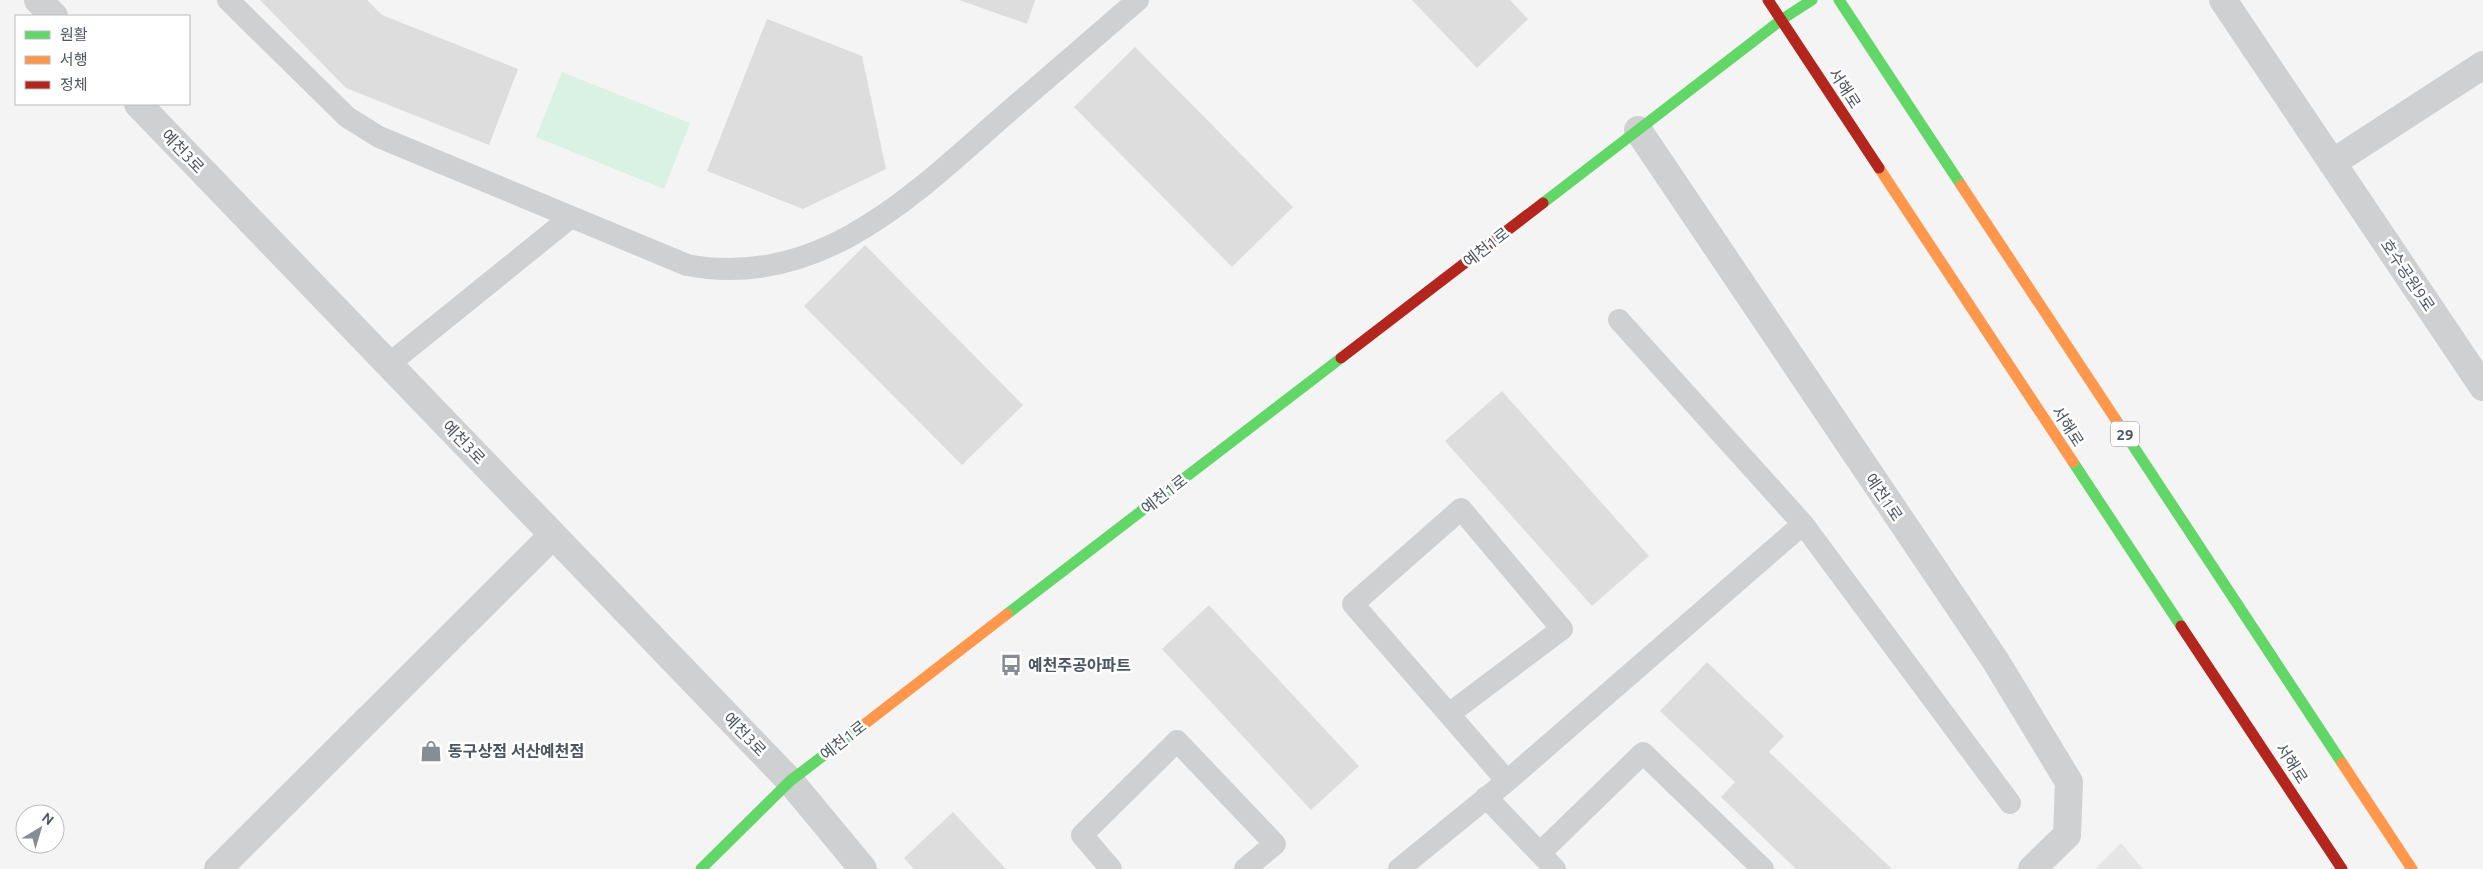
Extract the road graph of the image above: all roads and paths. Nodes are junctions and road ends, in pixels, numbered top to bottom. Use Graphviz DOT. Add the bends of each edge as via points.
graph roads {
  1 [pos="38,0"];
  2 [pos="228,0"];
  3 [pos="1138,0"];
  4 [pos="1768,0"];
  5 [pos="1812,0"];
  6 [pos="1839,0"];
  7 [pos="2223,0"];
  8 [pos="53,15"];
  9 [pos="1781,20"];
  10 [pos="2483,65"];
  11 [pos="139,105"];
  12 [pos="1638,130"];
  13 [pos="2332,163"];
  14 [pos="571,217"];
  15 [pos="1618,320"];
  16 [pos="388,364"];
  17 [pos="2483,387"];
  18 [pos="1804,524"];
  19 [pos="553,535"];
  20 [pos="1449,714"];
  21 [pos="790,781"];
  22 [pos="1507,781"];
  23 [pos="1486,797"];
  24 [pos="2010,803"];
  25 [pos="1547,861"];
  26 [pos="218,869"];
  27 [pos="701,869"];
  28 [pos="863,869"];
  29 [pos="1111,869"];
  30 [pos="1246,869"];
  31 [pos="1399,869"];
  32 [pos="1763,869"];
  33 [pos="2032,869"];
  34 [pos="2342,869"];
  35 [pos="2412,869"];
  1 -- 8 [label="street"];
  2 -- 14 [label="lane" via="361,127"];
  3 -- 14 [label="lane" via="935,176 853,235 805,257 757,269 706,269 687,265"];
  4 -- 9 [label="main road, 서해로"];
  5 -- 9 [label="main road, 예천1로"];
  6 -- 35 [label="main road, 29"];
  7 -- 13 [label="street, 호수공원9로"];
  9 -- 12 [label="main road, 예천1로"];
  9 -- 34 [label="main road, 서해로"];
  10 -- 13 [label="street"];
  11 -- 16 [label="street, 예천3로"];
  12 -- 21 [label="main road, 예천1로"];
  12 -- 33 [label="street, 예천1로" via="1995,660 2069,782 2067,835"];
  13 -- 17 [label="street, 호수공원9로"];
  14 -- 16 [label="lane"];
  15 -- 18 [label="lane"];
  16 -- 19 [label="street, 예천3로"];
  18 -- 22 [label="lane"];
  18 -- 24 [label="lane"];
  19 -- 21 [label="street, 예천3로"];
  19 -- 26 [label="street"];
  20 -- 20 [label="lane" via="1352,604 1461,509 1562,629"];
  20 -- 22 [label="lane"];
  21 -- 27 [label="main road, 예천1로"];
  21 -- 28 [label="street, 예천3로"];
  22 -- 23 [label="lane"];
  23 -- 25 [label="lane"];
  23 -- 31 [label="lane"];
  25 -- 32 [label="lane" via="1643,753"];
  29 -- 30 [label="lane" via="1082,835 1177,741 1275,844"];
}
